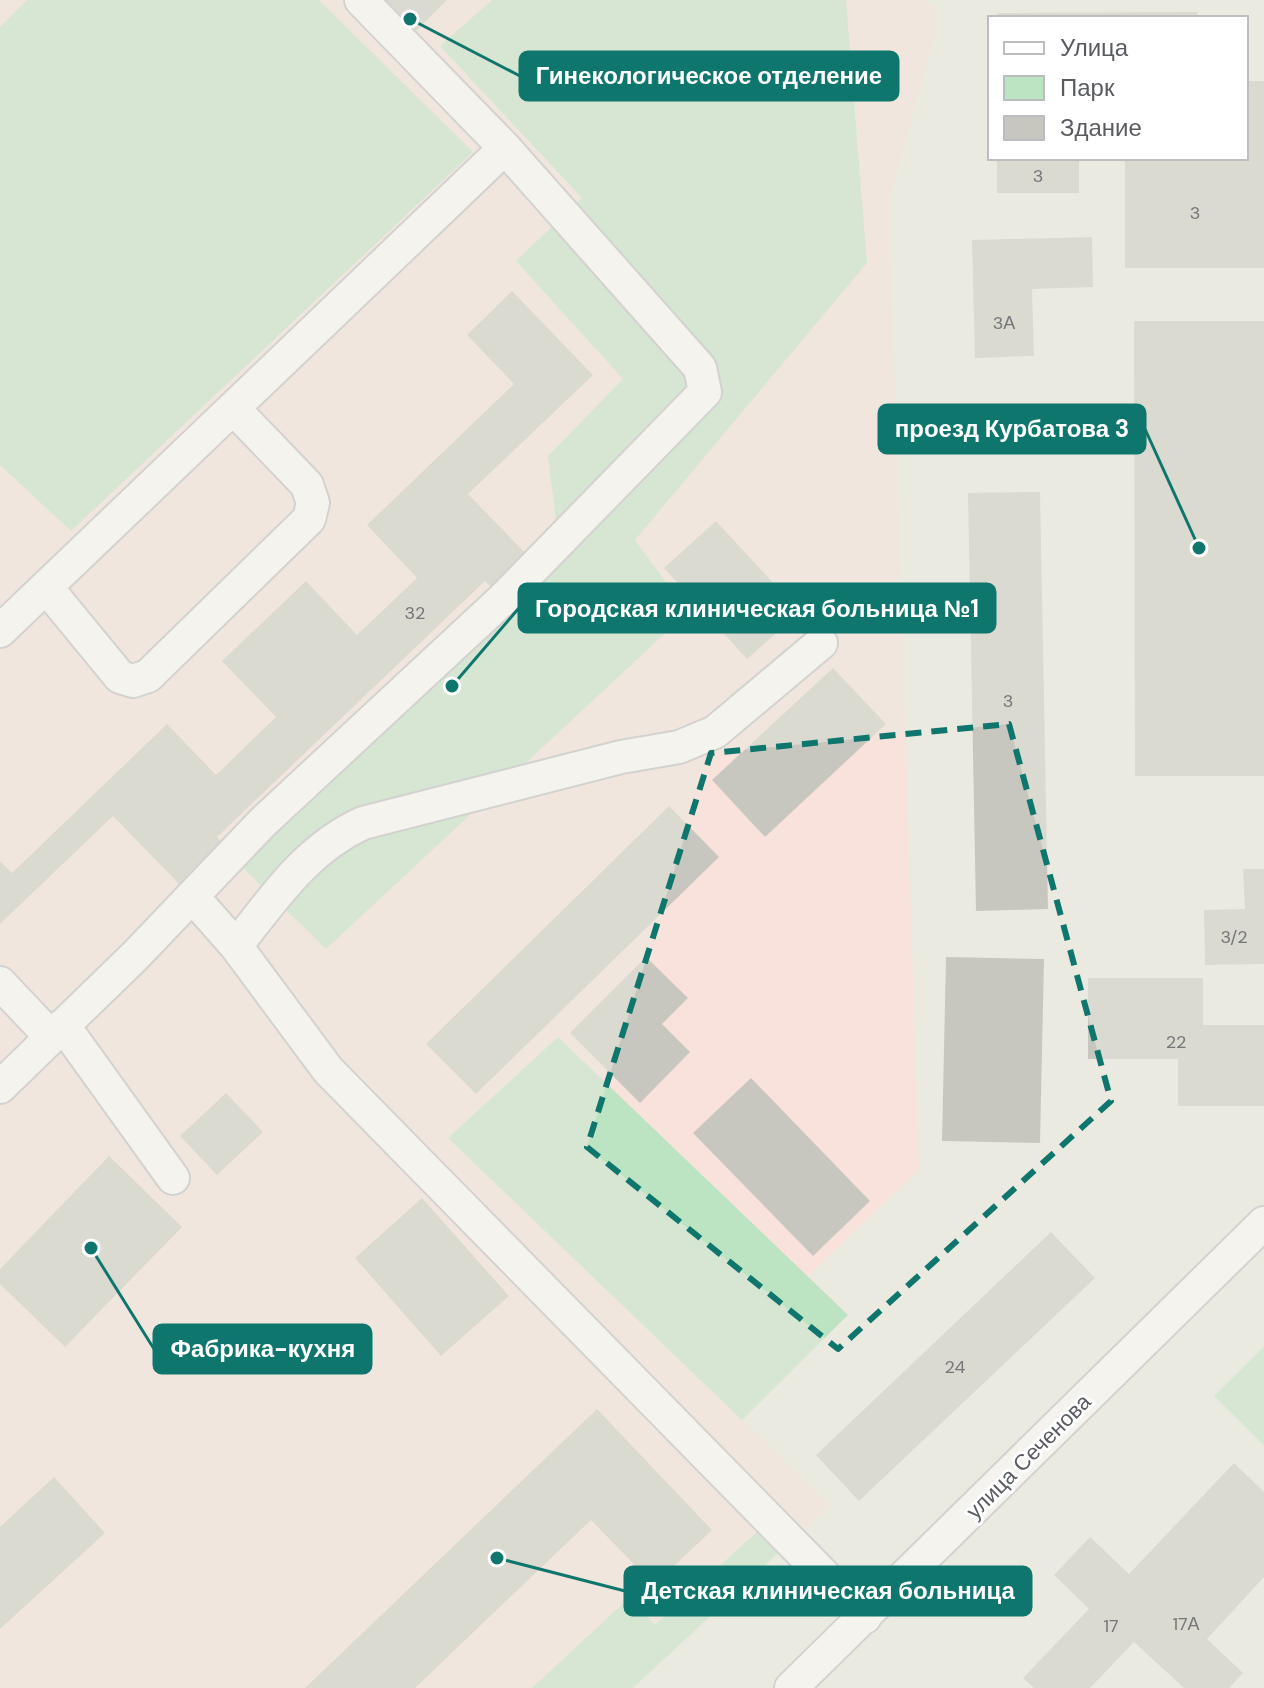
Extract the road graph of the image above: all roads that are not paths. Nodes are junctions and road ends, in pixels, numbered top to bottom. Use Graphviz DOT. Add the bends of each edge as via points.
graph roads {
  1 [pos="361,0"];
  2 [pos="505,148"];
  3 [pos="233,408"];
  4 [pos="46,587"];
  5 [pos="0,631"];
  6 [pos="821,643"];
  7 [pos="192,896"];
  8 [pos="236,946"];
  9 [pos="0,983"];
  10 [pos="57,1031"];
  11 [pos="0,1087"];
  12 [pos="173,1178"];
  13 [pos="1264,1223"];
  14 [pos="865,1617"];
  15 [pos="791,1688"];
  1 -- 2 [label="street"];
  2 -- 3 [label="street"];
  2 -- 7 [label="street" via="700,368 705,392 503,599 263,822"];
  3 -- 4 [label="street"];
  3 -- 4 [label="street" via="307,485 313,503 309,519 148,676 133,681 120,677"];
  4 -- 5 [label="street"];
  6 -- 8 [label="street" via="715,732 679,747 363,823 334,836 300,864"];
  7 -- 8 [label="street"];
  7 -- 10 [label="street"];
  8 -- 14 [label="street" via="328,1070"];
  9 -- 10 [label="street"];
  10 -- 11 [label="street"];
  10 -- 12 [label="street"];
  13 -- 14 [label="street, улица Сеченова"];
  14 -- 15 [label="street, улица Сеченова"];
}
